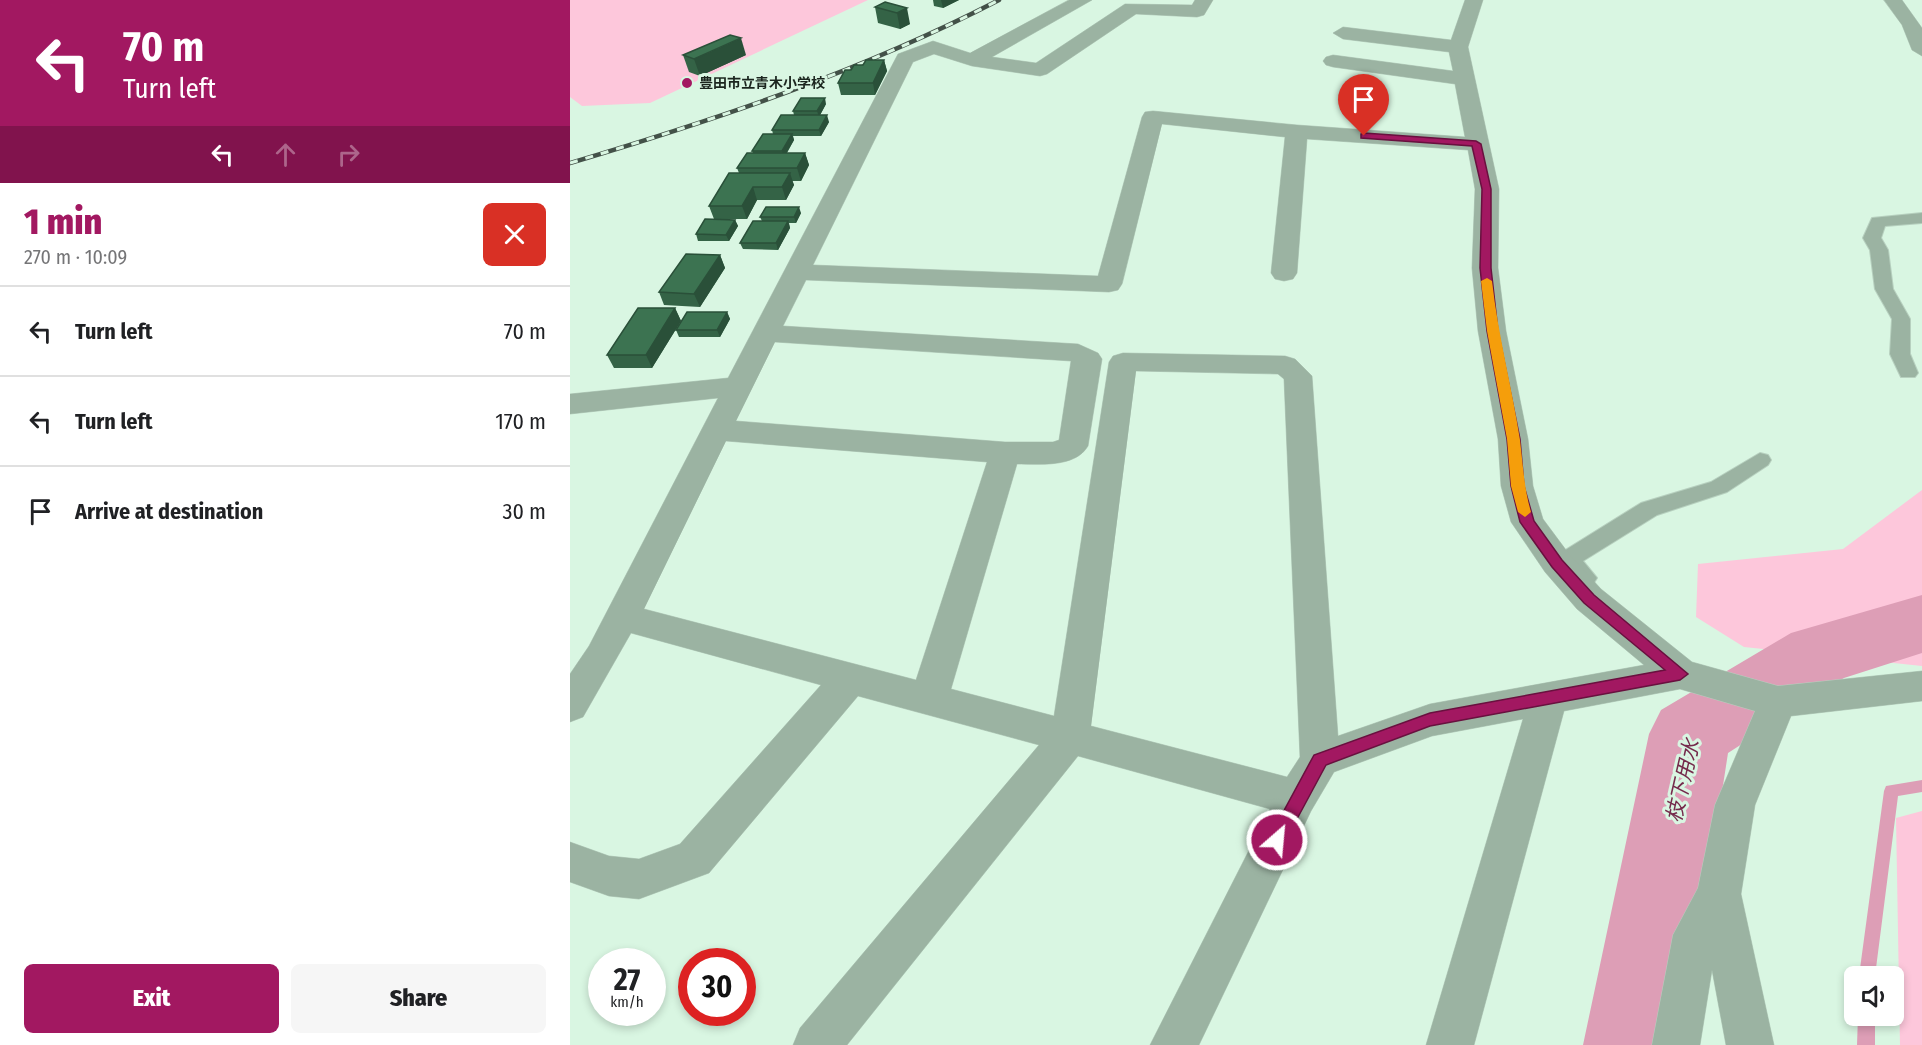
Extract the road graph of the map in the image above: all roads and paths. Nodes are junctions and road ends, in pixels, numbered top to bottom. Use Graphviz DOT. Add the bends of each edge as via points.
graph roads {
  1 [pos="1083,0"];
  2 [pos="1204,0"];
  3 [pos="1474,0"];
  4 [pos="1893,0"];
  5 [pos="1343,33"];
  6 [pos="1458,47"];
  7 [pos="1922,50"];
  8 [pos="972,60"];
  9 [pos="1333,61"];
  10 [pos="1463,79"];
  11 [pos="1298,132"];
  12 [pos="1476,144"];
  13 [pos="1922,219"];
  14 [pos="797,272"];
  15 [pos="1284,273"];
  16 [pos="766,333"];
  17 [pos="1908,373"];
  18 [pos="739,386"];
  19 [pos="570,404"];
  20 [pos="717,430"];
  21 [pos="1005,453"];
  22 [pos="1760,460"];
  23 [pos="1589,599"];
  24 [pos="622,617"];
  25 [pos="586,658"];
  26 [pos="1680,674"];
  27 [pos="850,678"];
  28 [pos="1922,686"];
  29 [pos="929,699"];
  30 [pos="1548,700"];
  31 [pos="1778,702"];
  32 [pos="570,706"];
  33 [pos="1070,737"];
  34 [pos="1320,760"];
  35 [pos="1297,798"];
  36 [pos="570,862"];
  37 [pos="1719,894"];
  38 [pos="817,1045"];
  39 [pos="1174,1045"];
  40 [pos="1450,1045"];
  41 [pos="1676,1045"];
  42 [pos="1750,1045"];
  1 -- 8 [label="street"];
  2 -- 8 [label="street" via="1197,11 1132,9 1040,70"];
  3 -- 6 [label="street"];
  4 -- 7 [label="street" via="1911,24"];
  5 -- 6 [label="street"];
  6 -- 10 [label="street"];
  8 -- 14 [label="street" via="933,47 905,58"];
  9 -- 10 [label="street"];
  10 -- 12 [label="street"];
  11 -- 12 [label="street"];
  11 -- 14 [label="street" via="1154,117 1109,284"];
  11 -- 15 [label="street"];
  12 -- 23 [label="street" via="1486,189 1485,268 1492,331 1513,439 1517,486 1527,522"];
  13 -- 17 [label="lane" via="1878,222 1872,238 1879,250 1884,289 1901,319 1900,354"];
  14 -- 16 [label="street"];
  16 -- 18 [label="street"];
  16 -- 21 [label="street" via="1078,353 1088,359 1073,446 1057,453"];
  18 -- 19 [label="street"];
  18 -- 20 [label="street"];
  20 -- 21 [label="street"];
  20 -- 24 [label="street"];
  21 -- 29 [label="street"];
  22 -- 23 [label="lane" via="1719,488 1649,509 1567,560 1600,592"];
  23 -- 26 [label="street"];
  24 -- 25 [label="street"];
  24 -- 27 [label="street"];
  25 -- 32 [label="street"];
  26 -- 30 [label="street"];
  26 -- 31 [label="street"];
  27 -- 29 [label="street"];
  27 -- 36 [label="street" via="693,859 639,879 609,876"];
  28 -- 31 [label="street"];
  29 -- 33 [label="street"];
  30 -- 34 [label="street" via="1430,720"];
  30 -- 40 [label="street"];
  31 -- 37 [label="street" via="1735,805"];
  33 -- 34 [label="street" via="1123,362 1285,364 1298,376"];
  33 -- 35 [label="street"];
  33 -- 38 [label="street"];
  34 -- 35 [label="street"];
  35 -- 39 [label="street"];
  37 -- 41 [label="street" via="1695,935"];
  37 -- 42 [label="street"];
}
